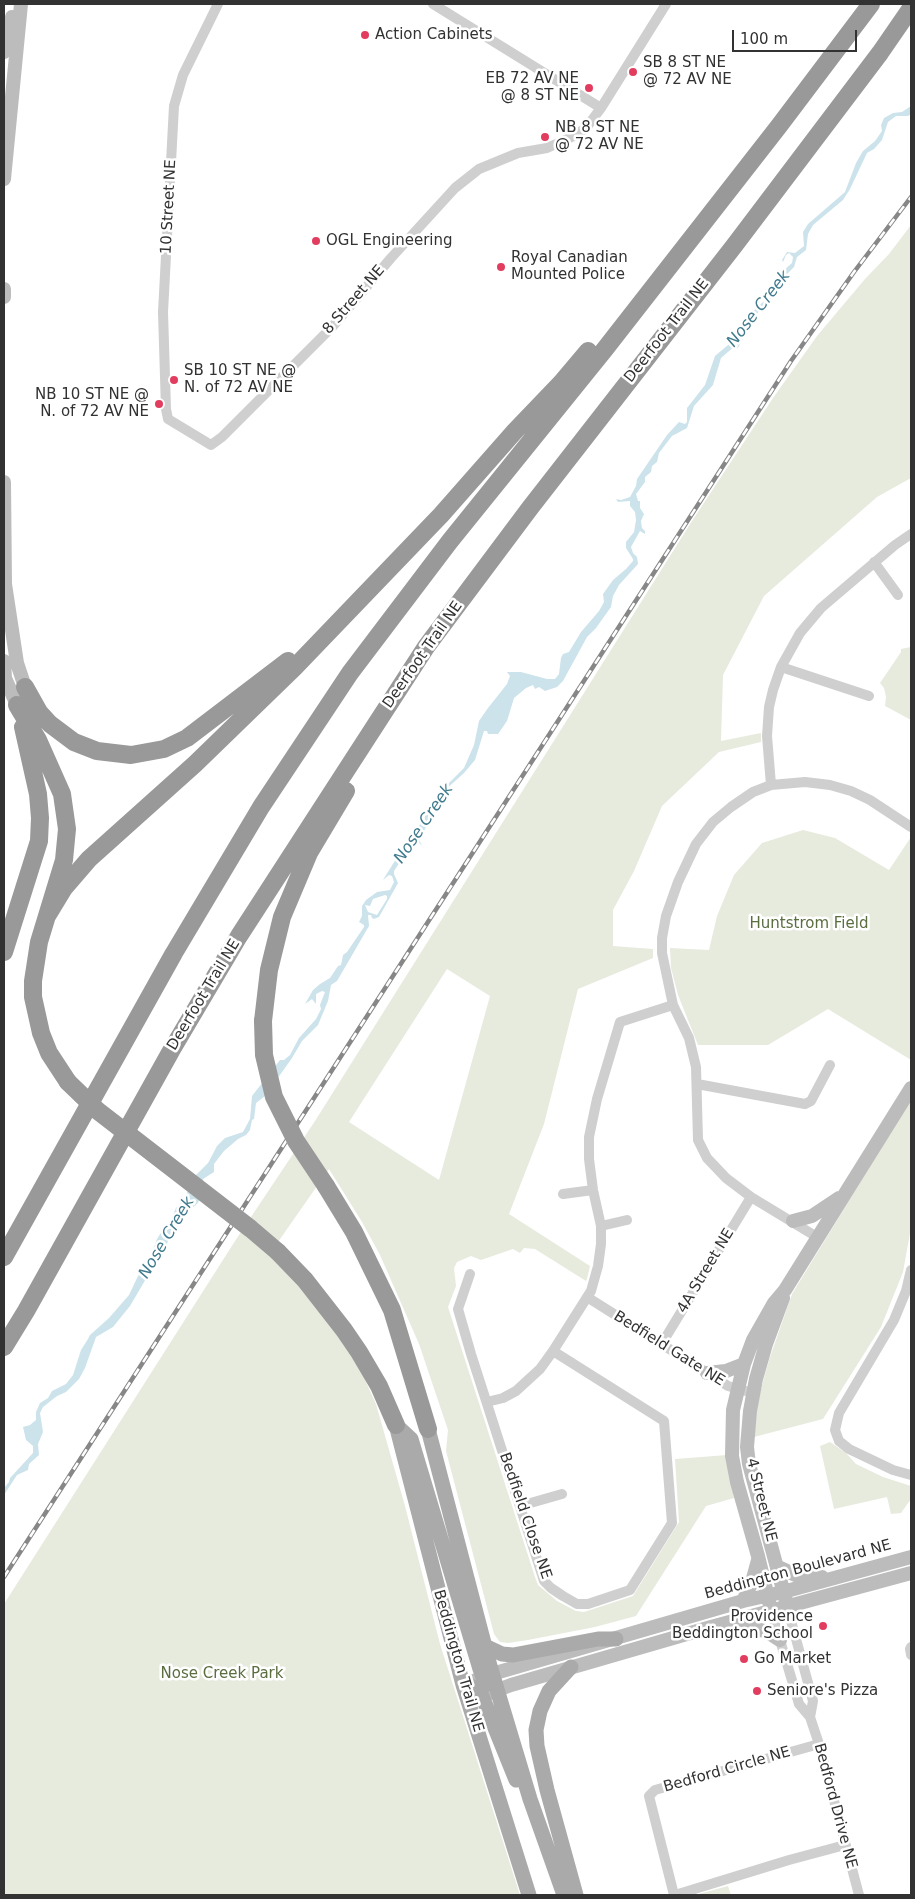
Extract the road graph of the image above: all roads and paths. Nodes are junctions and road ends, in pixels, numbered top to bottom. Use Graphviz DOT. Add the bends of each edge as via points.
graph roads {
  1 [pos="16,4"];
  2 [pos="21,4"];
  3 [pos="218,4"];
  4 [pos="433,4"];
  5 [pos="666,4"];
  6 [pos="871,4"];
  7 [pos="911,8"];
  8 [pos="911,18"];
  9 [pos="4,52"];
  10 [pos="880,53"];
  11 [pos="601,108"];
  12 [pos="5,150"];
  13 [pos="4,179"];
  14 [pos="653,287"];
  15 [pos="4,289"];
  16 [pos="4,297"];
  17 [pos="211,445"];
  18 [pos="4,482"];
  19 [pos="530,508"];
  20 [pos="911,534"];
  21 [pos="874,562"];
  22 [pos="5,589"];
  23 [pos="898,595"];
  24 [pos="357,603"];
  25 [pos="4,661"];
  26 [pos="781,666"];
  27 [pos="25,687"];
  28 [pos="869,696"];
  29 [pos="17,705"];
  30 [pos="771,784"];
  31 [pos="911,827"];
  32 [pos="47,916"];
  33 [pos="4,952"];
  34 [pos="673,1005"];
  35 [pos="830,1065"];
  36 [pos="697,1084"];
  37 [pos="911,1088"];
  38 [pos="592,1190"];
  39 [pos="846,1193"];
  40 [pos="563,1194"];
  41 [pos="751,1197"];
  42 [pos="627,1220"];
  43 [pos="793,1221"];
  44 [pos="601,1226"];
  45 [pos="817,1236"];
  46 [pos="4,1257"];
  47 [pos="911,1270"];
  48 [pos="470,1274"];
  49 [pos="785,1290"];
  50 [pos="587,1298"];
  51 [pos="661,1345"];
  52 [pos="4,1347"];
  53 [pos="553,1351"];
  54 [pos="744,1364"];
  55 [pos="707,1373"];
  56 [pos="737,1390"];
  57 [pos="753,1393"];
  58 [pos="487,1402"];
  59 [pos="396,1424"];
  60 [pos="428,1429"];
  61 [pos="911,1475"];
  62 [pos="562,1494"];
  63 [pos="520,1506"];
  64 [pos="758,1556"];
  65 [pos="911,1557"];
  66 [pos="778,1567"];
  67 [pos="911,1574"];
  68 [pos="835,1577"];
  69 [pos="768,1596"];
  70 [pos="785,1599"];
  71 [pos="742,1601"];
  72 [pos="771,1610"];
  73 [pos="721,1624"];
  74 [pos="616,1639"];
  75 [pos="780,1640"];
  76 [pos="485,1646"];
  77 [pos="911,1646"];
  78 [pos="911,1655"];
  79 [pos="571,1667"];
  80 [pos="488,1676"];
  81 [pos="497,1691"];
  82 [pos="471,1693"];
  83 [pos="810,1717"];
  84 [pos="819,1744"];
  85 [pos="530,1799"];
  86 [pos="845,1845"];
  87 [pos="529,1895"];
  88 [pos="564,1895"];
  89 [pos="576,1895"];
  90 [pos="675,1895"];
  91 [pos="859,1895"];
  1 -- 9 [label="main road"];
  2 -- 12 [label="main road"];
  3 -- 17 [label="street, 10 Street NE" via="183,75 174,106 163,312 168,419"];
  4 -- 11 [label="street"];
  5 -- 11 [label="street, 8 Street NE"];
  6 -- 14 [label="highway"];
  7 -- 10 [label="highway, Deerfoot Trail NE"];
  8 -- 10 [label="highway"];
  10 -- 19 [label="highway, Deerfoot Trail NE"];
  11 -- 17 [label="street, 8 Street NE" via="586,128 574,136 479,169 456,188 333,326"];
  12 -- 13 [label="main road"];
  14 -- 24 [label="highway" via="626,309 441,515"];
  14 -- 46 [label="highway" via="450,541 350,673 261,807 174,953"];
  15 -- 16 [label="main road"];
  18 -- 22 [label="main road"];
  19 -- 52 [label="highway, Deerfoot Trail NE" via="426,647 239,936"];
  19 -- 60 [label="highway, bridge" via="513,542 343,795 309,853 290,895 276,939 263,1020 264,1055 274,1097 296,1141 354,1232 392,1310"];
  20 -- 21 [label="street"];
  21 -- 23 [label="street"];
  21 -- 26 [label="street" via="821,608 800,633"];
  22 -- 27 [label="main road" via="17,663"];
  24 -- 27 [label="highway" via="193,734 152,752 131,755 108,753 74,742 45,718"];
  24 -- 32 [label="highway" via="222,738 89,859 64,888"];
  25 -- 29 [label="main road" via="5,678"];
  26 -- 28 [label="street"];
  26 -- 30 [label="street" via="769,708 767,736"];
  29 -- 32 [label="highway" via="38,740 62,794 67,829 64,860"];
  29 -- 33 [label="highway" via="29,750 40,818 39,841"];
  30 -- 31 [label="street" via="805,782 851,791"];
  30 -- 34 [label="street" via="752,792 713,822 696,844 678,882 662,938"];
  32 -- 59 [label="highway, bridge" via="32,981 33,997 38,1025 49,1053 68,1082 98,1111 251,1229 305,1280 359,1352"];
  34 -- 36 [label="street" via="689,1038"];
  34 -- 38 [label="street" via="620,1022 589,1138"];
  35 -- 36 [label="street" via="811,1101 805,1104"];
  36 -- 41 [label="street" via="698,1140 707,1158"];
  37 -- 39 [label="main road, 4 Street NE"];
  38 -- 40 [label="street"];
  38 -- 44 [label="street"];
  39 -- 43 [label="main road" via="812,1216"];
  39 -- 45 [label="main road, 4 Street NE"];
  41 -- 43 [label="street"];
  41 -- 51 [label="street, 4A Street NE"];
  42 -- 44 [label="street"];
  43 -- 45 [label="street"];
  44 -- 50 [label="street" via="598,1266"];
  45 -- 49 [label="main road, 4 Street NE"];
  47 -- 61 [label="street" via="894,1320 839,1413 835,1430 839,1441 849,1449"];
  48 -- 58 [label="street, Bedfield Close NE" via="458,1309"];
  49 -- 54 [label="main road, 4 Street NE" via="760,1325"];
  49 -- 57 [label="main road, 4 Street NE"];
  50 -- 51 [label="street, Bedfield Gate NE"];
  50 -- 53 [label="street"];
  51 -- 55 [label="street, Bedfield Gate NE"];
  53 -- 58 [label="street" via="527,1383 503,1398"];
  53 -- 63 [label="street, Bedfield Close NE" via="664,1421 672,1523 630,1590 582,1605 557,1593 544,1581"];
  54 -- 55 [label="main road" via="726,1371"];
  54 -- 56 [label="main road, 4 Street NE"];
  55 -- 56 [label="street, Bedfield Gate NE"];
  56 -- 57 [label="street, Bedfield Gate NE"];
  56 -- 64 [label="main road, 4 Street NE" via="732,1456"];
  57 -- 66 [label="main road, 4 Street NE" via="748,1464"];
  58 -- 63 [label="street, Bedfield Close NE"];
  59 -- 80 [label="main road" via="410,1439"];
  59 -- 82 [label="main road, Beddington Trail NE"];
  60 -- 76 [label="main road, Beddington Trail NE"];
  62 -- 63 [label="street"];
  64 -- 69 [label="main road, 4 Street NE"];
  64 -- 71 [label="main road" via="752,1582"];
  65 -- 68 [label="main road, Beddington Boulevard NE"];
  66 -- 68 [label="main road" via="798,1576"];
  66 -- 70 [label="main road, 4 Street NE"];
  67 -- 70 [label="main road, Beddington Boulevard NE"];
  68 -- 70 [label="main road, Beddington Boulevard NE"];
  69 -- 70 [label="main road, Beddington Boulevard NE"];
  69 -- 71 [label="main road, Beddington Boulevard NE"];
  69 -- 72 [label="main road, 4 Street NE"];
  70 -- 72 [label="main road, Beddington Boulevard NE"];
  70 -- 83 [label="street, Bedford Drive NE" via="813,1701"];
  71 -- 74 [label="main road, Beddington Boulevard NE"];
  72 -- 73 [label="main road, Beddington Boulevard NE"];
  72 -- 75 [label="street, Bedford Drive NE"];
  73 -- 75 [label="main road" via="766,1631"];
  73 -- 79 [label="main road, Beddington Boulevard NE"];
  74 -- 76 [label="main road" via="598,1639 513,1654 502,1654"];
  74 -- 80 [label="main road, Beddington Boulevard NE"];
  75 -- 83 [label="street, Bedford Drive NE" via="799,1704"];
  76 -- 80 [label="main road, Beddington Trail NE"];
  77 -- 78 [label="street"];
  79 -- 81 [label="main road, Beddington Boulevard NE"];
  79 -- 89 [label="main road" via="550,1691 540,1711 536,1730 547,1790"];
  80 -- 81 [label="main road"];
  80 -- 82 [label="main road, Beddington Boulevard NE"];
  81 -- 82 [label="main road, Beddington Boulevard NE"];
  81 -- 85 [label="main road, Beddington Trail NE"];
  82 -- 85 [label="main road" via="519,1787"];
  82 -- 87 [label="main road, Beddington Trail NE"];
  83 -- 84 [label="street, Bedford Drive NE"];
  84 -- 86 [label="street, Bedford Drive NE"];
  84 -- 90 [label="street, Bedford Circle NE" via="655,1790 650,1796"];
  85 -- 88 [label="main road, Beddington Trail NE"];
  86 -- 90 [label="street"];
  86 -- 91 [label="street, Bedford Drive NE"];
}
